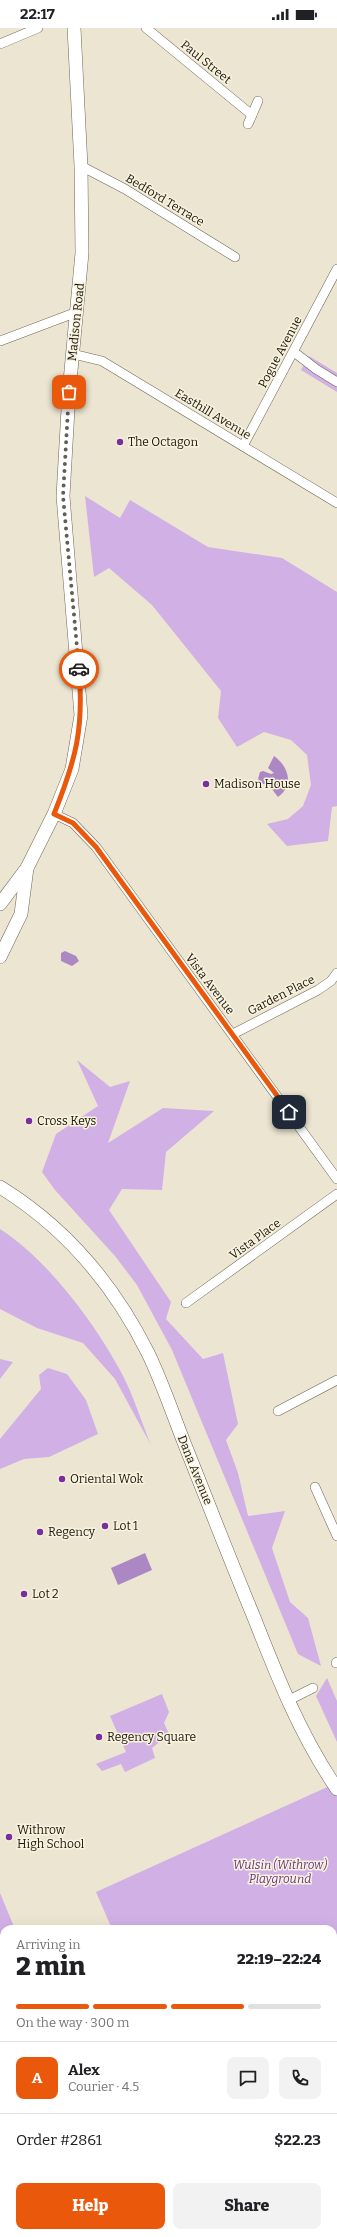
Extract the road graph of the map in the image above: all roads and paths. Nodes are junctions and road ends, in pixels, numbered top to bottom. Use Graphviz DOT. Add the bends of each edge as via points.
graph roads {
  1 [pos="38,28"];
  2 [pos="74,28"];
  3 [pos="146,28"];
  4 [pos="0,44"];
  5 [pos="258,101"];
  6 [pos="252,115"];
  7 [pos="248,124"];
  8 [pos="81,166"];
  9 [pos="235,257"];
  10 [pos="337,269"];
  11 [pos="77,312"];
  12 [pos="0,341"];
  13 [pos="294,352"];
  14 [pos="73,354"];
  15 [pos="337,382"];
  16 [pos="243,446"];
  17 [pos="337,503"];
  18 [pos="54,814"];
  19 [pos="27,868"];
  20 [pos="0,904"];
  21 [pos="0,957"];
  22 [pos="337,973"];
  23 [pos="233,1034"];
  24 [pos="337,1179"];
  25 [pos="0,1187"];
  26 [pos="337,1194"];
  27 [pos="186,1303"];
  28 [pos="337,1380"];
  29 [pos="278,1411"];
  30 [pos="315,1486"];
  31 [pos="337,1536"];
  32 [pos="313,1688"];
  33 [pos="287,1701"];
  34 [pos="337,1789"];
  1 -- 4 [label="street"];
  2 -- 8 [label="main road, Madison Road"];
  3 -- 6 [label="street, Paul Street"];
  5 -- 6 [label="street"];
  6 -- 7 [label="street"];
  8 -- 9 [label="street, Bedford Terrace" via="125,189"];
  8 -- 11 [label="main road, Madison Road" via="82,253"];
  10 -- 13 [label="street, Pogue Avenue"];
  11 -- 12 [label="street"];
  11 -- 14 [label="main road, Madison Road"];
  13 -- 15 [label="street" via="316,370"];
  13 -- 16 [label="street, Pogue Avenue"];
  14 -- 16 [label="street, Easthill Avenue" via="102,361"];
  14 -- 18 [label="main road, Madison Road" via="63,496 81,715 72,769"];
  16 -- 17 [label="street, Easthill Avenue"];
  18 -- 19 [label="main road, Madison Road"];
  18 -- 23 [label="street, Vista Avenue" via="81,829"];
  19 -- 20 [label="main road, Madison Road"];
  19 -- 21 [label="main road, Madison Road" via="21,914"];
  22 -- 23 [label="street, Garden Place" via="318,990"];
  23 -- 24 [label="street, Vista Avenue"];
  25 -- 33 [label="main road, Dana Avenue" via="41,1215 83,1255 109,1288 148,1354"];
  26 -- 27 [label="street, Vista Place"];
  28 -- 29 [label="street"];
  30 -- 31 [label="street"];
  32 -- 33 [label="street"];
  33 -- 34 [label="main road, Dana Avenue" via="316,1757"];
}
